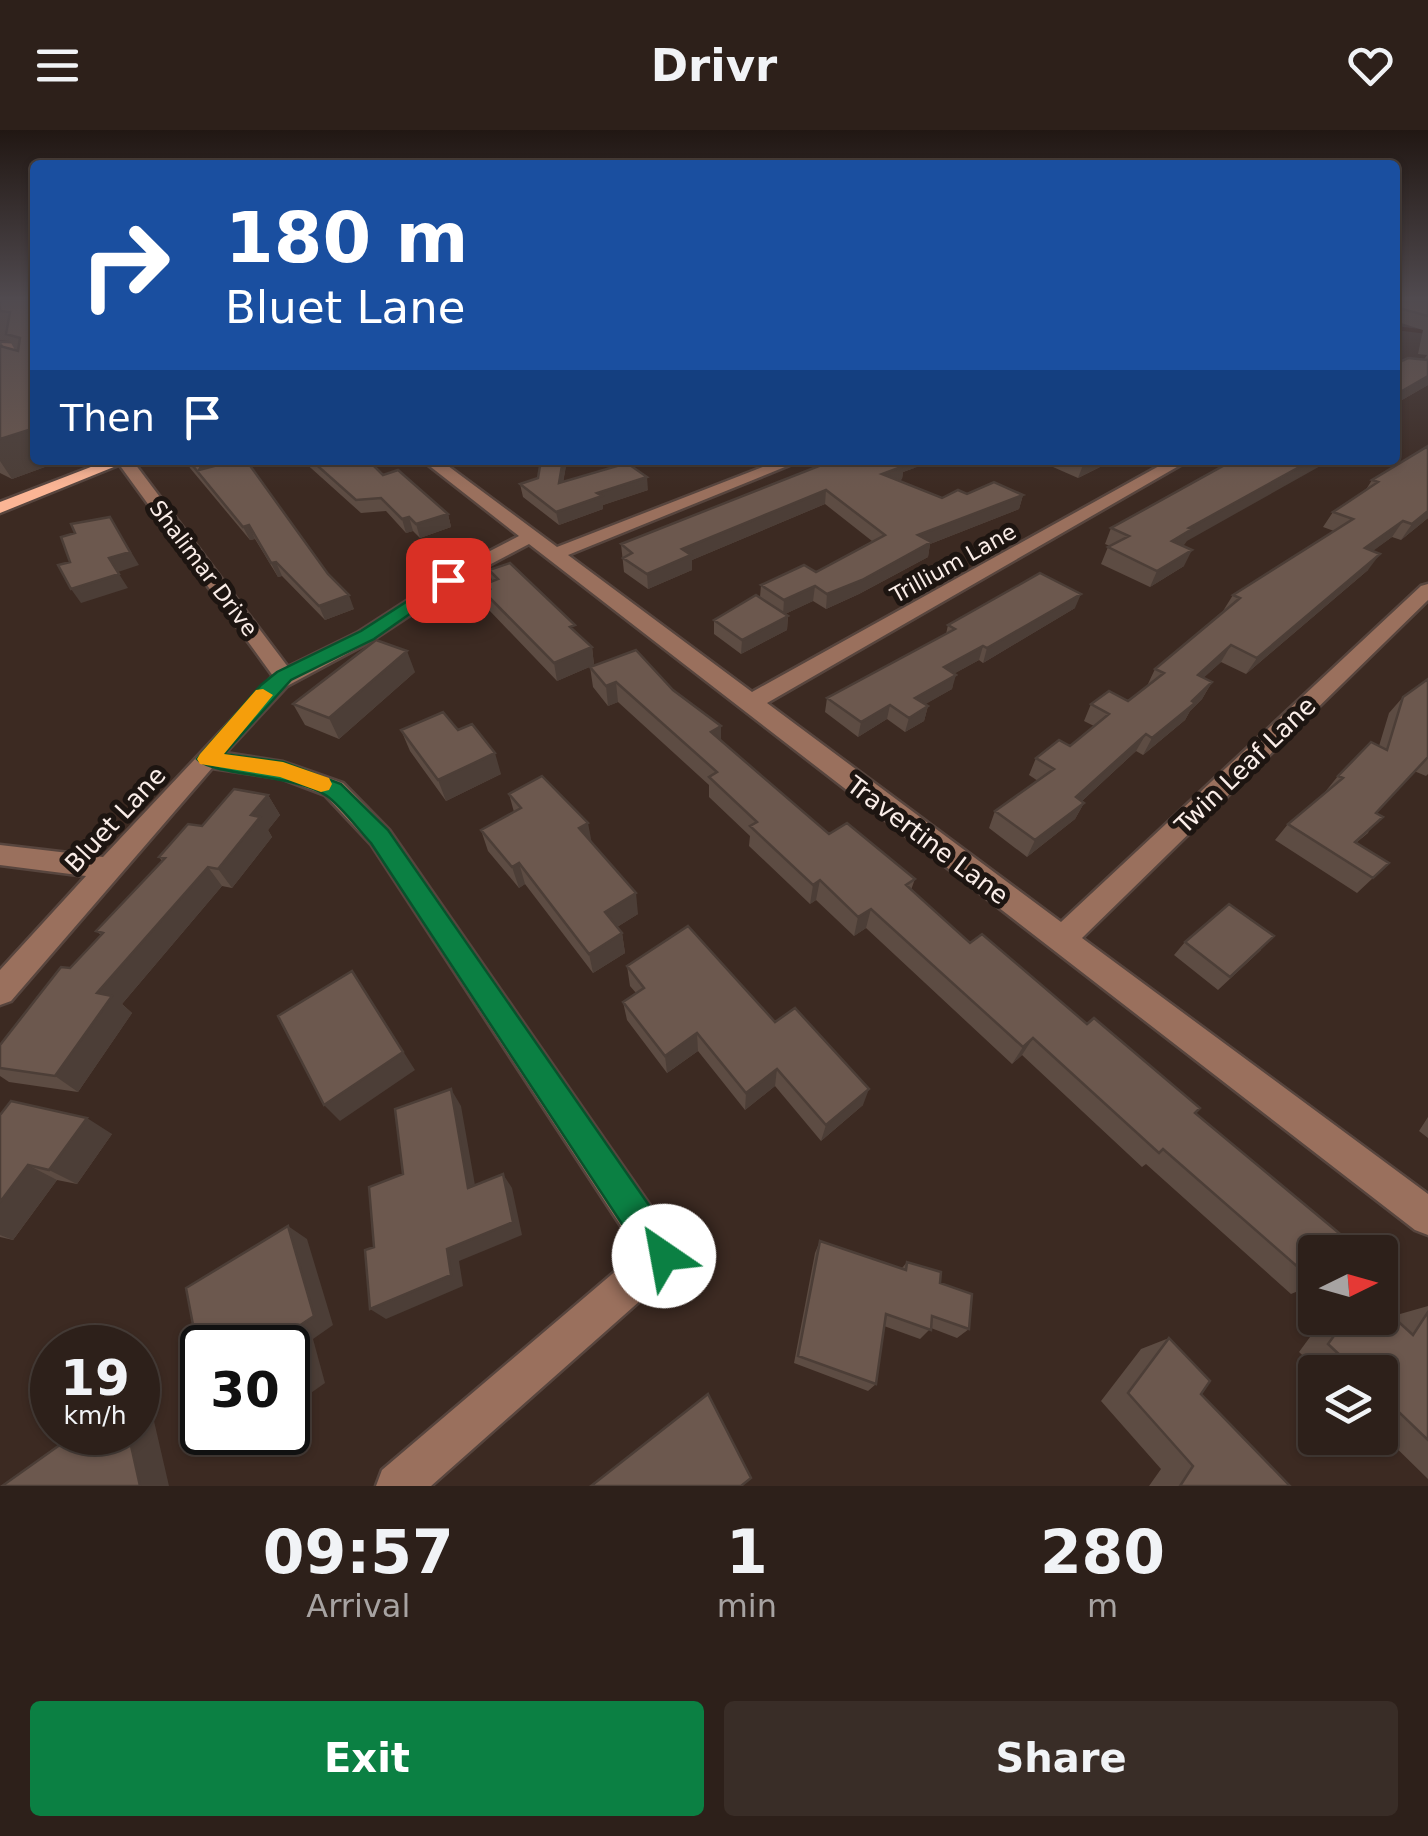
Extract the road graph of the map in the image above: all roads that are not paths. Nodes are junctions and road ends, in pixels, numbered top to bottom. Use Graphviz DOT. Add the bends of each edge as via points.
graph roads {
  1 [pos="13,361"];
  2 [pos="30,371"];
  3 [pos="109,465"];
  4 [pos="127,465"];
  5 [pos="436,465"];
  6 [pos="781,465"];
  7 [pos="1171,465"];
  8 [pos="4,503"];
  9 [pos="530,538"];
  10 [pos="553,556"];
  11 [pos="1428,590"];
  12 [pos="284,676"];
  13 [pos="748,704"];
  14 [pos="208,759"];
  15 [pos="0,854"];
  16 [pos="105,868"];
  17 [pos="1061,940"];
  18 [pos="0,992"];
  19 [pos="1428,1217"];
  20 [pos="398,1486"];
  1 -- 2 [label="street" via="8,368"];
  3 -- 8 [label="main road"];
  4 -- 12 [label="street, Shalimar Drive"];
  5 -- 9 [label="street, Travertine Lane"];
  6 -- 10 [label="street"];
  7 -- 13 [label="street, Trillium Lane"];
  9 -- 10 [label="street, Travertine Lane"];
  9 -- 12 [label="street, Bluet Lane" via="476,561 367,635"];
  10 -- 13 [label="street, Travertine Lane"];
  11 -- 17 [label="street, Twin Leaf Lane"];
  12 -- 14 [label="street, Bluet Lane"];
  13 -- 17 [label="street, Travertine Lane"];
  14 -- 16 [label="street, Bluet Lane"];
  14 -- 20 [label="street" via="283,770 334,789 380,837 664,1256"];
  15 -- 16 [label="street"];
  16 -- 18 [label="street, Bluet Lane"];
  17 -- 19 [label="street, Travertine Lane"];
}
